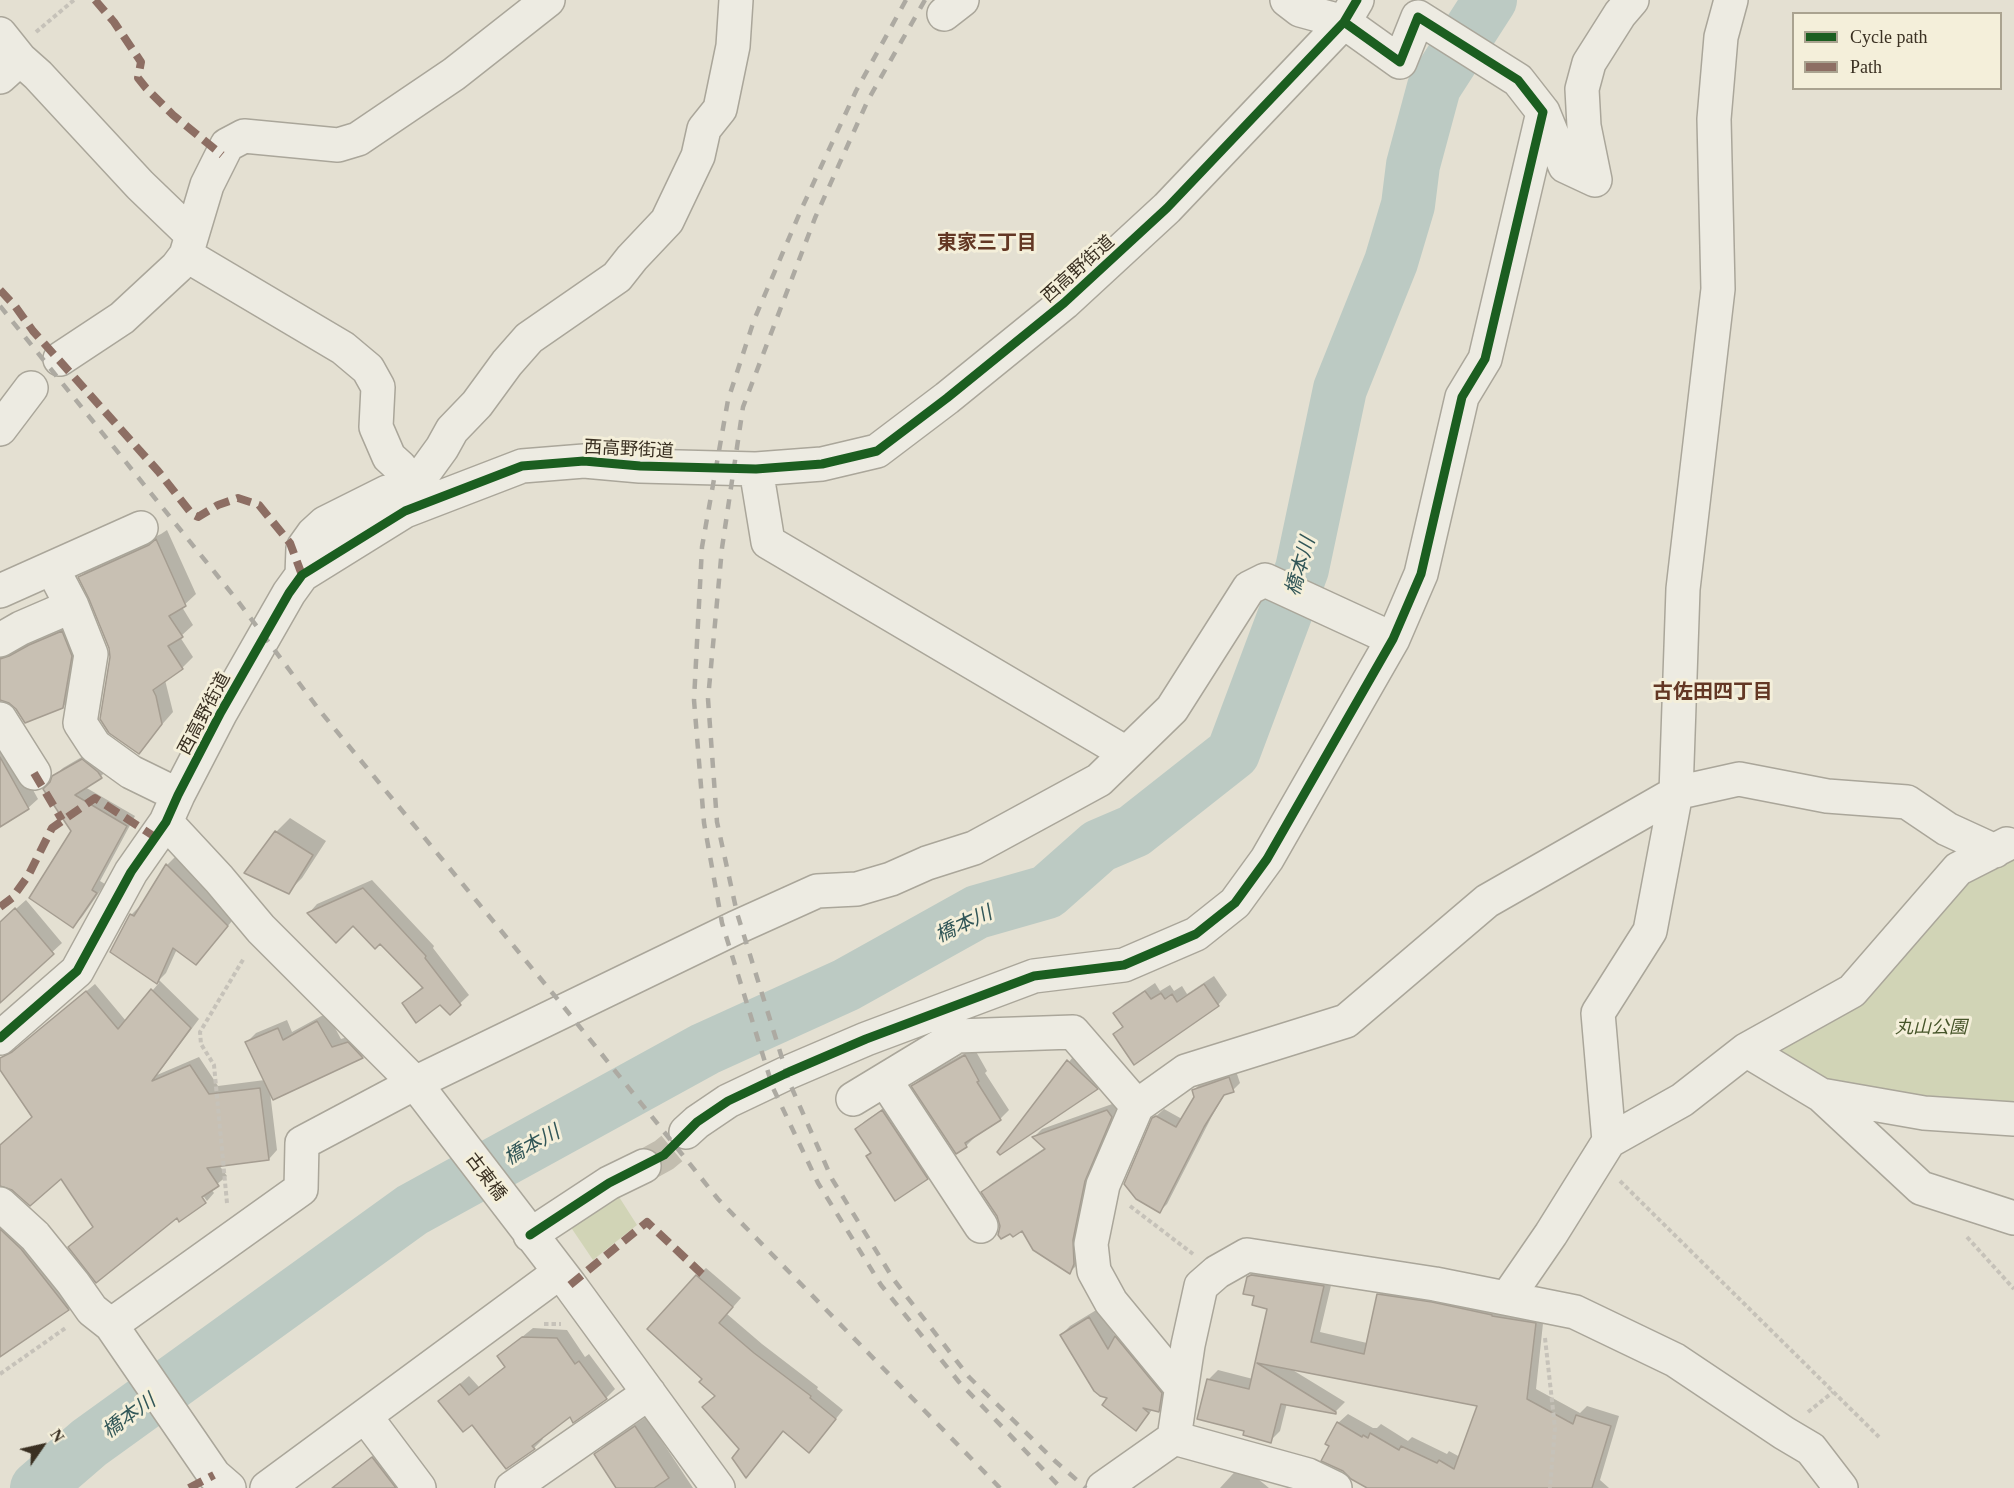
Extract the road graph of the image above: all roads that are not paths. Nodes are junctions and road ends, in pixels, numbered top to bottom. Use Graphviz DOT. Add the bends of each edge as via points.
graph roads {
  1 [pos="548,0"];
  2 [pos="736,0"];
  3 [pos="1287,0"];
  4 [pos="1632,0"];
  5 [pos="1731,0"];
  6 [pos="1351,11"];
  7 [pos="0,34"];
  8 [pos="10,68"];
  9 [pos="1543,112"];
  10 [pos="189,245"];
  11 [pos="60,359"];
  12 [pos="31,388"];
  13 [pos="0,429"];
  14 [pos="756,469"];
  15 [pos="411,499"];
  16 [pos="141,528"];
  17 [pos="52,568"];
  18 [pos="0,591"];
  19 [pos="72,606"];
  20 [pos="1393,639"];
  21 [pos="0,640"];
  22 [pos="0,719"];
  23 [pos="1126,753"];
  24 [pos="34,773"];
  25 [pos="1676,793"];
  26 [pos="172,808"];
  27 [pos="2004,846"];
  28 [pos="0,1038"];
  29 [pos="1746,1050"];
  30 [pos="885,1080"];
  31 [pos="416,1083"];
  32 [pos="1821,1095"];
  33 [pos="853,1099"];
  34 [pos="1137,1106"];
  35 [pos="2014,1119"];
  36 [pos="686,1132"];
  37 [pos="1602,1152"];
  38 [pos="644,1166"];
  39 [pos="0,1204"];
  40 [pos="2014,1218"];
  41 [pos="981,1226"];
  42 [pos="531,1235"];
  43 [pos="560,1272"];
  44 [pos="1507,1298"];
  45 [pos="102,1317"];
  46 [pos="1182,1387"];
  47 [pos="650,1393"];
  48 [pos="365,1416"];
  49 [pos="1174,1438"];
  50 [pos="229,1488"];
  51 [pos="267,1488"];
  52 [pos="419,1488"];
  53 [pos="512,1488"];
  54 [pos="718,1488"];
  55 [pos="1102,1488"];
  56 [pos="1335,1488"];
  57 [pos="1841,1488"];
  1 -- 10 [label="street" via="454,74 358,139 338,145 244,136 227,145 207,185"];
  2 -- 15 [label="street" via="733,46 720,109 704,129 698,156 667,221 617,277 530,338 452,430"];
  3 -- 6 [label="street" via="1300,10"];
  4 -- 9 [label="street" via="1590,63 1582,89 1584,126 1595,180 1565,166"];
  5 -- 25 [label="street" via="1721,37 1714,119 1718,289 1683,589"];
  6 -- 9 [label="street" via="1400,63 1418,17 1518,80"];
  6 -- 14 [label="street, 西高野街道" via="1167,208 1064,303 947,398 877,451 822,464"];
  7 -- 8 [label="street"];
  8 -- 10 [label="street" via="38,75 161,207"];
  9 -- 20 [label="street" via="1485,359 1461,396 1421,574"];
  10 -- 11 [label="street" via="177,267 122,318"];
  10 -- 15 [label="street" via="343,348 368,369 378,387 376,427 389,457 400,467"];
  12 -- 13 [label="street"];
  14 -- 15 [label="street, 西高野街道" via="584,461 522,466"];
  14 -- 23 [label="street" via="768,542"];
  15 -- 26 [label="street, 西高野街道" via="405,511 303,575 221,712"];
  16 -- 17 [label="street"];
  17 -- 18 [label="street"];
  17 -- 19 [label="street"];
  19 -- 21 [label="street"];
  19 -- 26 [label="street" via="91,654 80,723 95,746"];
  20 -- 23 [label="street" via="1265,580 1249,588 1172,709"];
  20 -- 36 [label="street" via="1267,859 1235,903 1196,934 1124,965 1034,976 866,1039 728,1101"];
  22 -- 24 [label="street"];
  23 -- 31 [label="street" via="1099,780 974,848 857,889 817,891"];
  25 -- 27 [label="street" via="1739,779 1827,796 1907,802 1947,829"];
  25 -- 34 [label="street" via="1488,901 1346,1021 1186,1071"];
  25 -- 37 [label="street" via="1650,931 1598,1013"];
  26 -- 28 [label="street, 西高野街道" via="131,872 77,971"];
  26 -- 31 [label="street, 古東橋" via="219,879 261,928"];
  27 -- 29 [label="street" via="1958,870 1852,991"];
  29 -- 32 [label="street"];
  29 -- 37 [label="street" via="1682,1100"];
  30 -- 33 [label="street"];
  30 -- 34 [label="street" via="957,1036 1073,1032"];
  30 -- 41 [label="street"];
  31 -- 42 [label="street, 古東橋"];
  31 -- 45 [label="street" via="302,1143 301,1189"];
  32 -- 35 [label="street" via="1924,1113"];
  32 -- 40 [label="street" via="1921,1188"];
  34 -- 46 [label="street" via="1103,1185 1091,1244 1094,1271 1111,1302"];
  37 -- 44 [label="street"];
  38 -- 42 [label="street" via="609,1183"];
  39 -- 45 [label="street" via="34,1236"];
  42 -- 43 [label="street, 古東橋"];
  43 -- 47 [label="street, 古東橋"];
  43 -- 48 [label="street"];
  44 -- 46 [label="street" via="1247,1255 1201,1286"];
  44 -- 57 [label="street" via="1575,1312 1675,1360 1811,1449"];
  45 -- 50 [label="street" via="214,1475"];
  46 -- 49 [label="street"];
  47 -- 53 [label="street"];
  47 -- 54 [label="street, 古東橋"];
  48 -- 51 [label="street"];
  48 -- 52 [label="street"];
  49 -- 55 [label="street"];
  49 -- 56 [label="street" via="1308,1475"];
}
